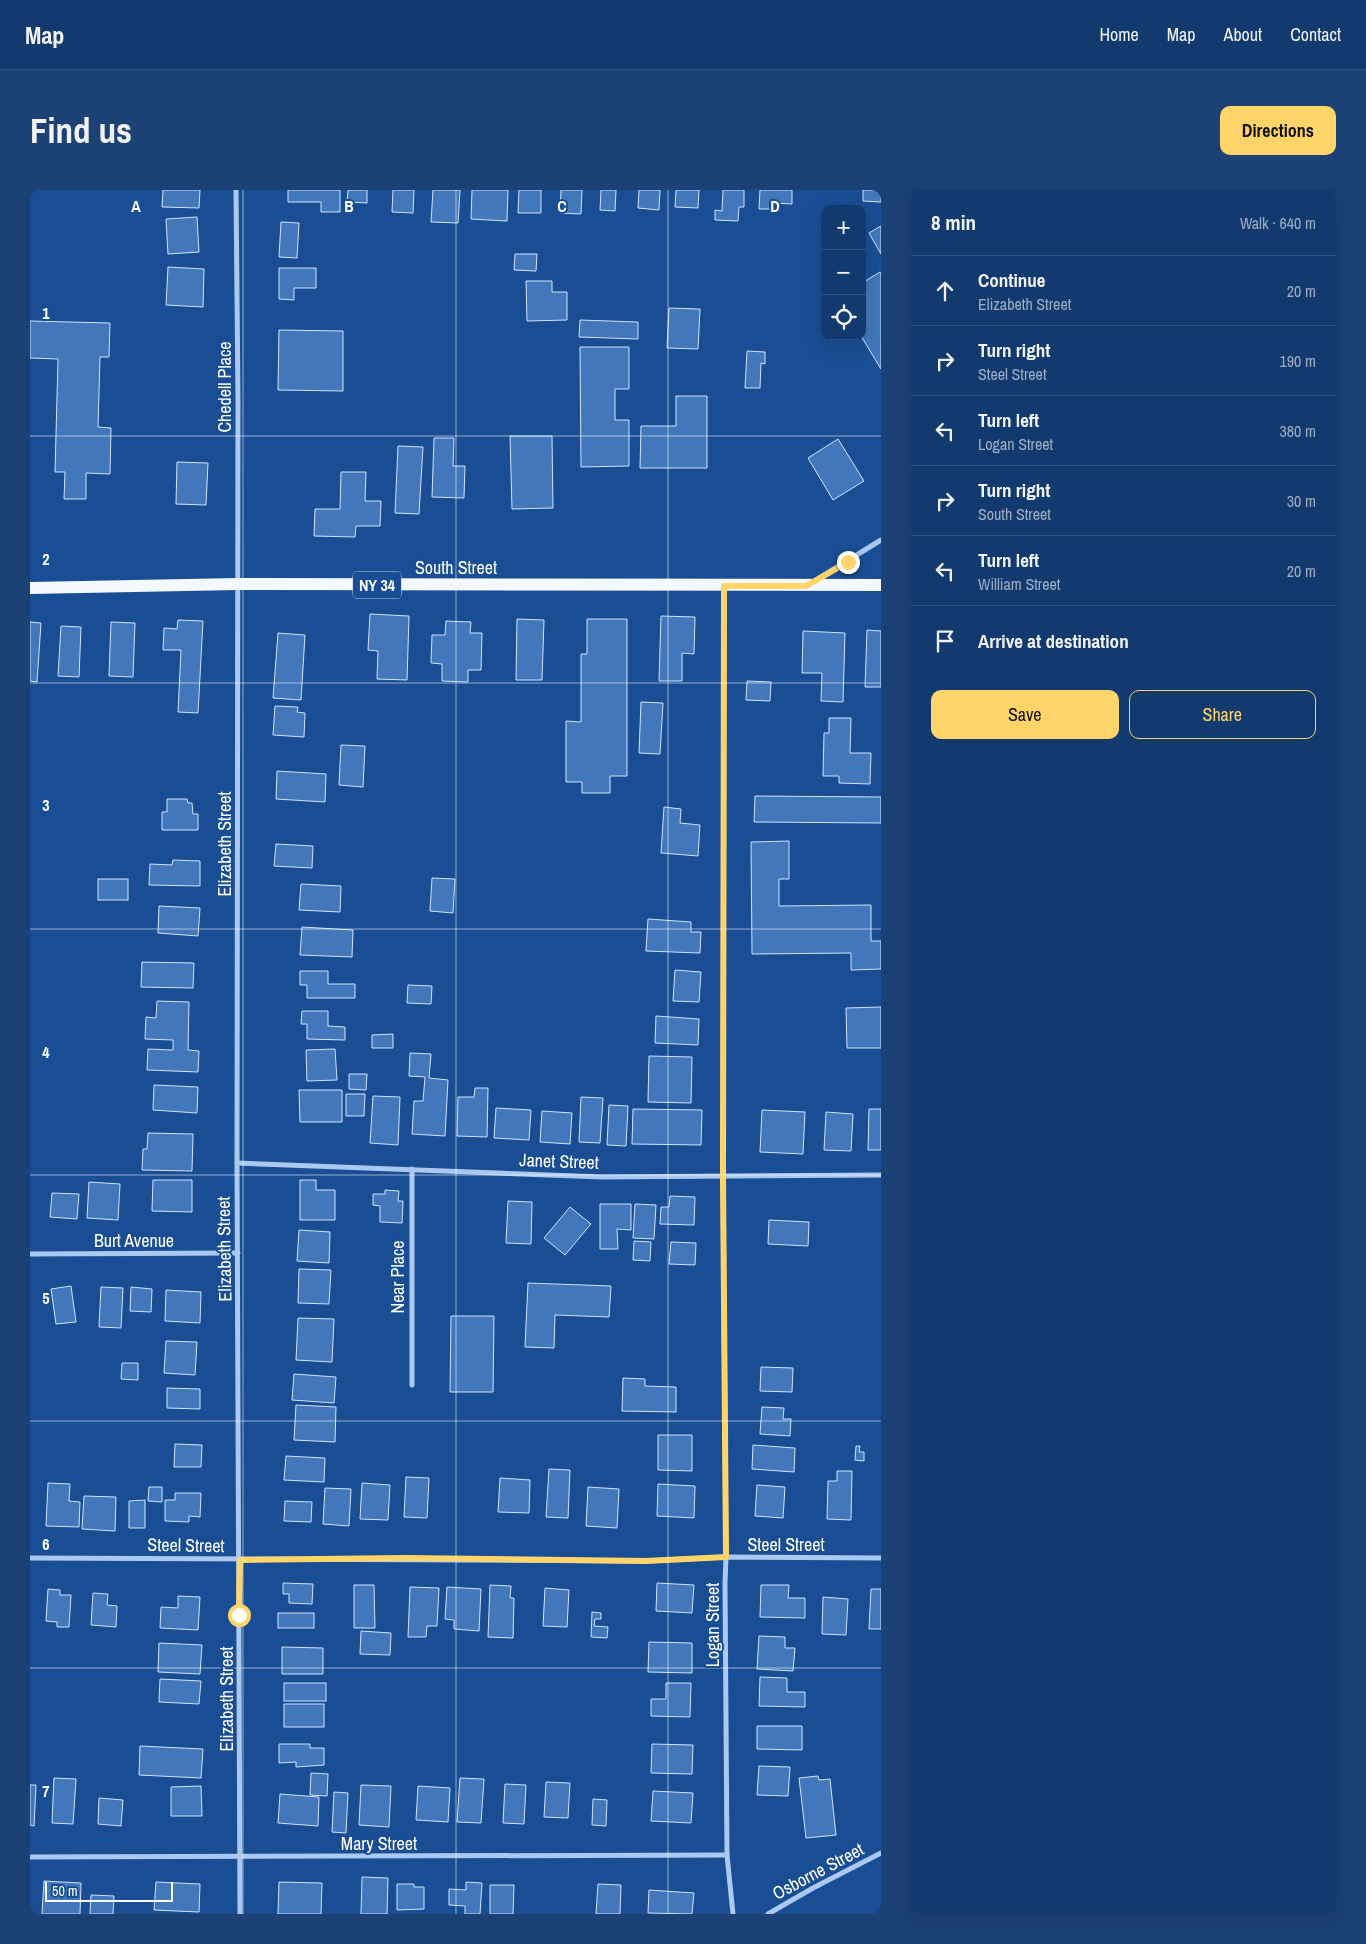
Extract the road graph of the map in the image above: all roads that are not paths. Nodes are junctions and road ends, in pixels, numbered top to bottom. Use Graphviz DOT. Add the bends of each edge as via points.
graph roads {
  1 [pos="236,190"];
  2 [pos="881,540"];
  3 [pos="238,584"];
  4 [pos="881,585"];
  5 [pos="724,586"];
  6 [pos="806,586"];
  7 [pos="30,588"];
  8 [pos="237,1163"];
  9 [pos="412,1169"];
  10 [pos="881,1175"];
  11 [pos="723,1177"];
  12 [pos="238,1253"];
  13 [pos="30,1254"];
  14 [pos="412,1386"];
  15 [pos="726,1557"];
  16 [pos="30,1558"];
  17 [pos="881,1558"];
  18 [pos="240,1560"];
  19 [pos="881,1853"];
  20 [pos="727,1855"];
  21 [pos="240,1856"];
  22 [pos="30,1857"];
  23 [pos="240,1914"];
  24 [pos="732,1914"];
  25 [pos="768,1914"];
  1 -- 3 [label="street, Chedell Place"];
  2 -- 6 [label="street"];
  3 -- 5 [label="main road, South Street / NY 34"];
  3 -- 7 [label="main road, South Street / NY 34"];
  3 -- 8 [label="street, Elizabeth Street"];
  4 -- 6 [label="main road, South Street / NY 34"];
  5 -- 6 [label="main road, South Street / NY 34"];
  5 -- 11 [label="street, Logan Street"];
  8 -- 9 [label="street, Janet Street"];
  8 -- 12 [label="street, Elizabeth Street"];
  9 -- 11 [label="street, Janet Street"];
  9 -- 14 [label="street, Near Place"];
  10 -- 11 [label="street, Janet Street"];
  11 -- 15 [label="street, Logan Street"];
  12 -- 13 [label="street, Burt Avenue"];
  12 -- 18 [label="street, Elizabeth Street"];
  15 -- 17 [label="street, Steel Street"];
  15 -- 18 [label="street, Steel Street" via="646,1561"];
  15 -- 20 [label="street, Logan Street"];
  16 -- 18 [label="street, Steel Street"];
  18 -- 21 [label="street, Elizabeth Street"];
  19 -- 25 [label="street, Osborne Street"];
  20 -- 21 [label="street, Mary Street"];
  20 -- 24 [label="street, Logan Street"];
  21 -- 22 [label="street, Mary Street"];
  21 -- 23 [label="street, Elizabeth Street"];
}
